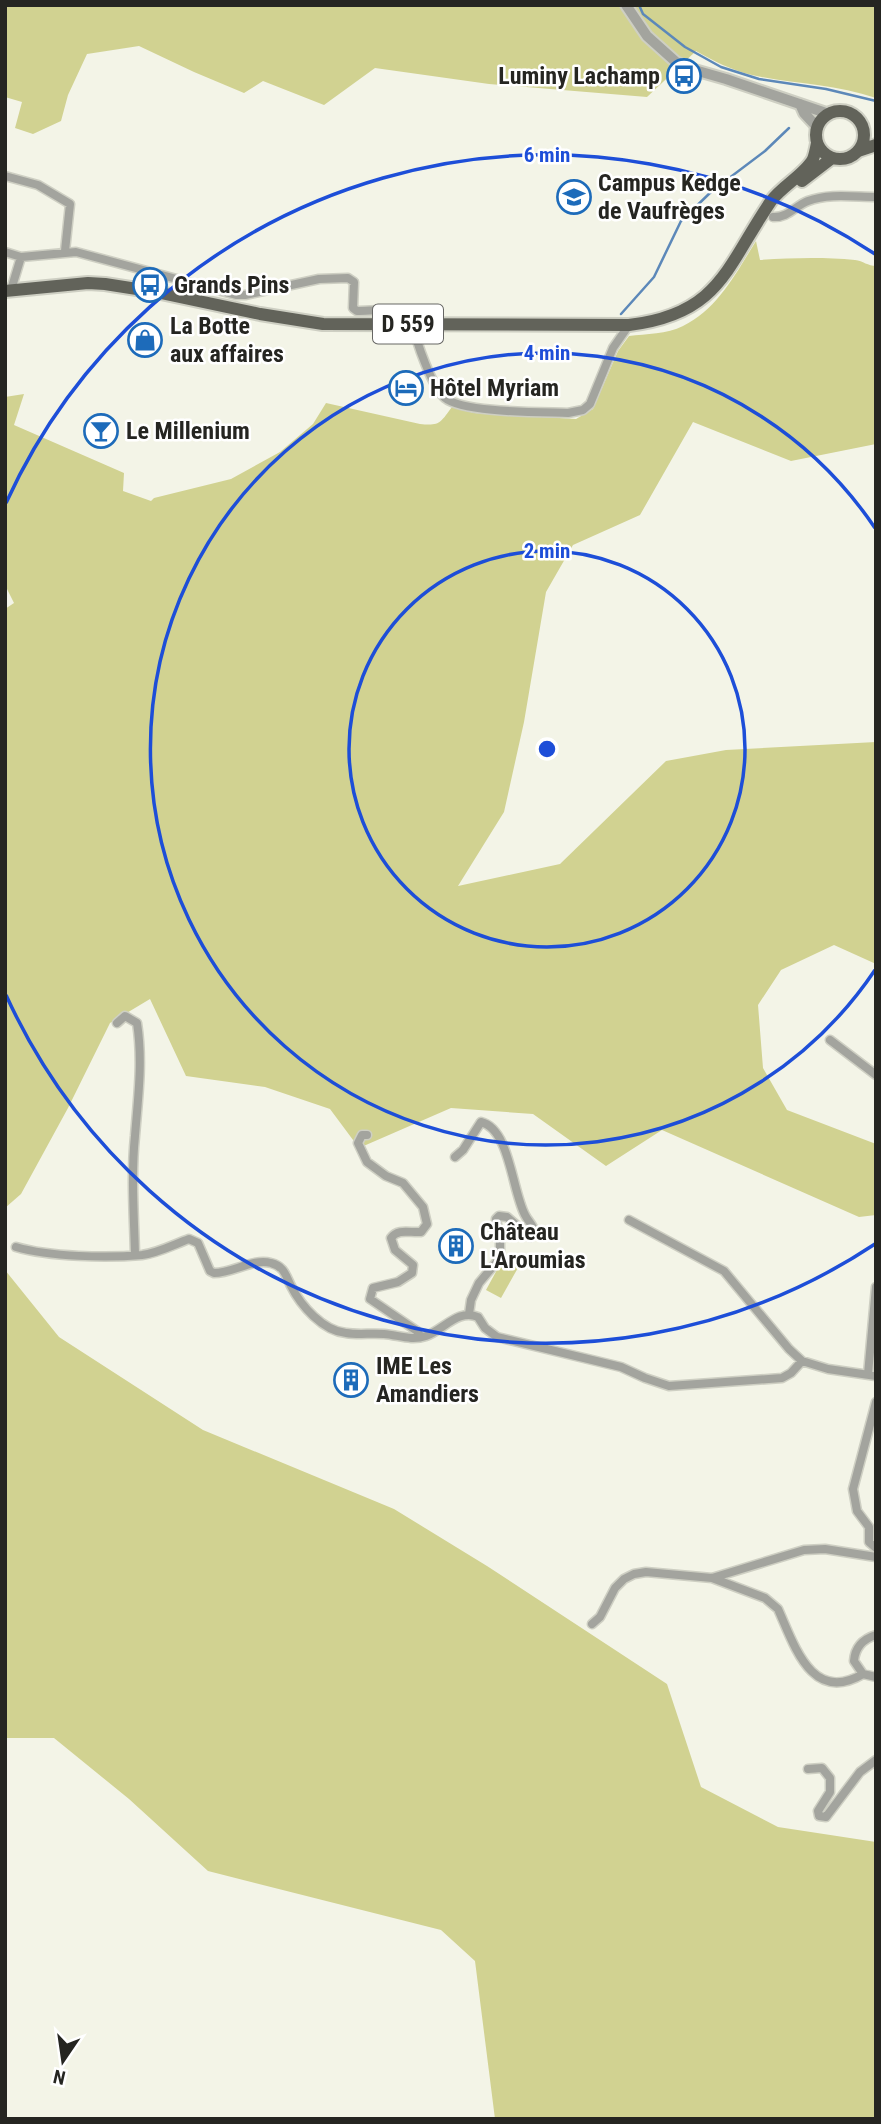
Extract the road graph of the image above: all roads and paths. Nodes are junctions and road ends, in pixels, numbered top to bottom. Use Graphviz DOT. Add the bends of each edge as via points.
graph roads {
  1 [pos="626,5"];
  2 [pos="800,104"];
  3 [pos="829,114"];
  4 [pos="817,127"];
  5 [pos="870,133"];
  6 [pos="817,143"];
  7 [pos="876,145"];
  8 [pos="858,151"];
  9 [pos="832,158"];
  10 [pos="5,176"];
  11 [pos="876,197"];
  12 [pos="769,214"];
  13 [pos="65,251"];
  14 [pos="5,252"];
  15 [pos="21,257"];
  16 [pos="8,290"];
  17 [pos="417,324"];
  18 [pos="629,325"];
  19 [pos="117,1023"];
  20 [pos="830,1040"];
  21 [pos="876,1075"];
  22 [pos="367,1135"];
  23 [pos="455,1157"];
  24 [pos="629,1220"];
  25 [pos="16,1247"];
  26 [pos="135,1254"];
  27 [pos="876,1287"];
  28 [pos="469,1314"];
  29 [pos="421,1337"];
  30 [pos="802,1361"];
  31 [pos="872,1375"];
  32 [pos="876,1402"];
  33 [pos="876,1548"];
  34 [pos="876,1557"];
  35 [pos="712,1578"];
  36 [pos="592,1624"];
  37 [pos="876,1635"];
  38 [pos="863,1674"];
  39 [pos="876,1677"];
  40 [pos="876,1760"];
  41 [pos="808,1769"];
  1 -- 2 [label="street" via="660,50 676,62"];
  2 -- 3 [label="street"];
  2 -- 4 [label="street"];
  3 -- 4 [label="main road"];
  3 -- 5 [label="main road" via="850,114"];
  4 -- 6 [label="main road"];
  5 -- 8 [label="main road"];
  6 -- 9 [label="main road"];
  6 -- 12 [label="main road" via="813,159 784,186"];
  7 -- 8 [label="main road"];
  8 -- 9 [label="main road" via="846,158"];
  9 -- 12 [label="main road"];
  10 -- 13 [label="street" via="38,186 70,204"];
  11 -- 12 [label="street" via="830,197 808,201 783,216"];
  12 -- 18 [label="main road, D 559" via="708,295 671,317"];
  13 -- 15 [label="street"];
  13 -- 17 [label="street" via="236,295 348,278 354,282 353,308 357,311 404,312 416,317"];
  14 -- 15 [label="street"];
  15 -- 16 [label="street"];
  16 -- 17 [label="main road, D 559" via="105,284 306,322"];
  17 -- 18 [label="main road, D 559"];
  17 -- 18 [label="street" via="435,384 447,400 469,407 568,413 590,404 613,348"];
  19 -- 26 [label="street" via="125,1016 130,1018 137,1023 139,1034"];
  20 -- 21 [label="street"];
  22 -- 29 [label="street" via="358,1143 363,1156 402,1183 424,1207 427,1224 421,1232 393,1235 391,1245 413,1265 412,1273 373,1288 370,1299"];
  23 -- 28 [label="street" via="481,1122 490,1124 535,1234 530,1237 507,1217 496,1219 500,1258 479,1283"];
  24 -- 30 [label="street" via="724,1271"];
  25 -- 26 [label="street" via="80,1256"];
  26 -- 29 [label="street" via="195,1240 214,1273 259,1262 275,1264 313,1315 337,1332"];
  27 -- 31 [label="street"];
  28 -- 29 [label="street"];
  28 -- 30 [label="street" via="497,1337 621,1367 669,1386 782,1378"];
  30 -- 31 [label="street"];
  32 -- 33 [label="street" via="853,1489 857,1511 867,1523 869,1542"];
  34 -- 35 [label="street" via="804,1550"];
  35 -- 36 [label="street" via="634,1574 615,1588"];
  35 -- 38 [label="street" via="771,1602 802,1660 820,1679 835,1684"];
  37 -- 38 [label="street" via="856,1649 854,1661"];
  38 -- 39 [label="street"];
  40 -- 41 [label="street" via="860,1772 826,1817 818,1811 830,1793 831,1778 822,1768"];
}
